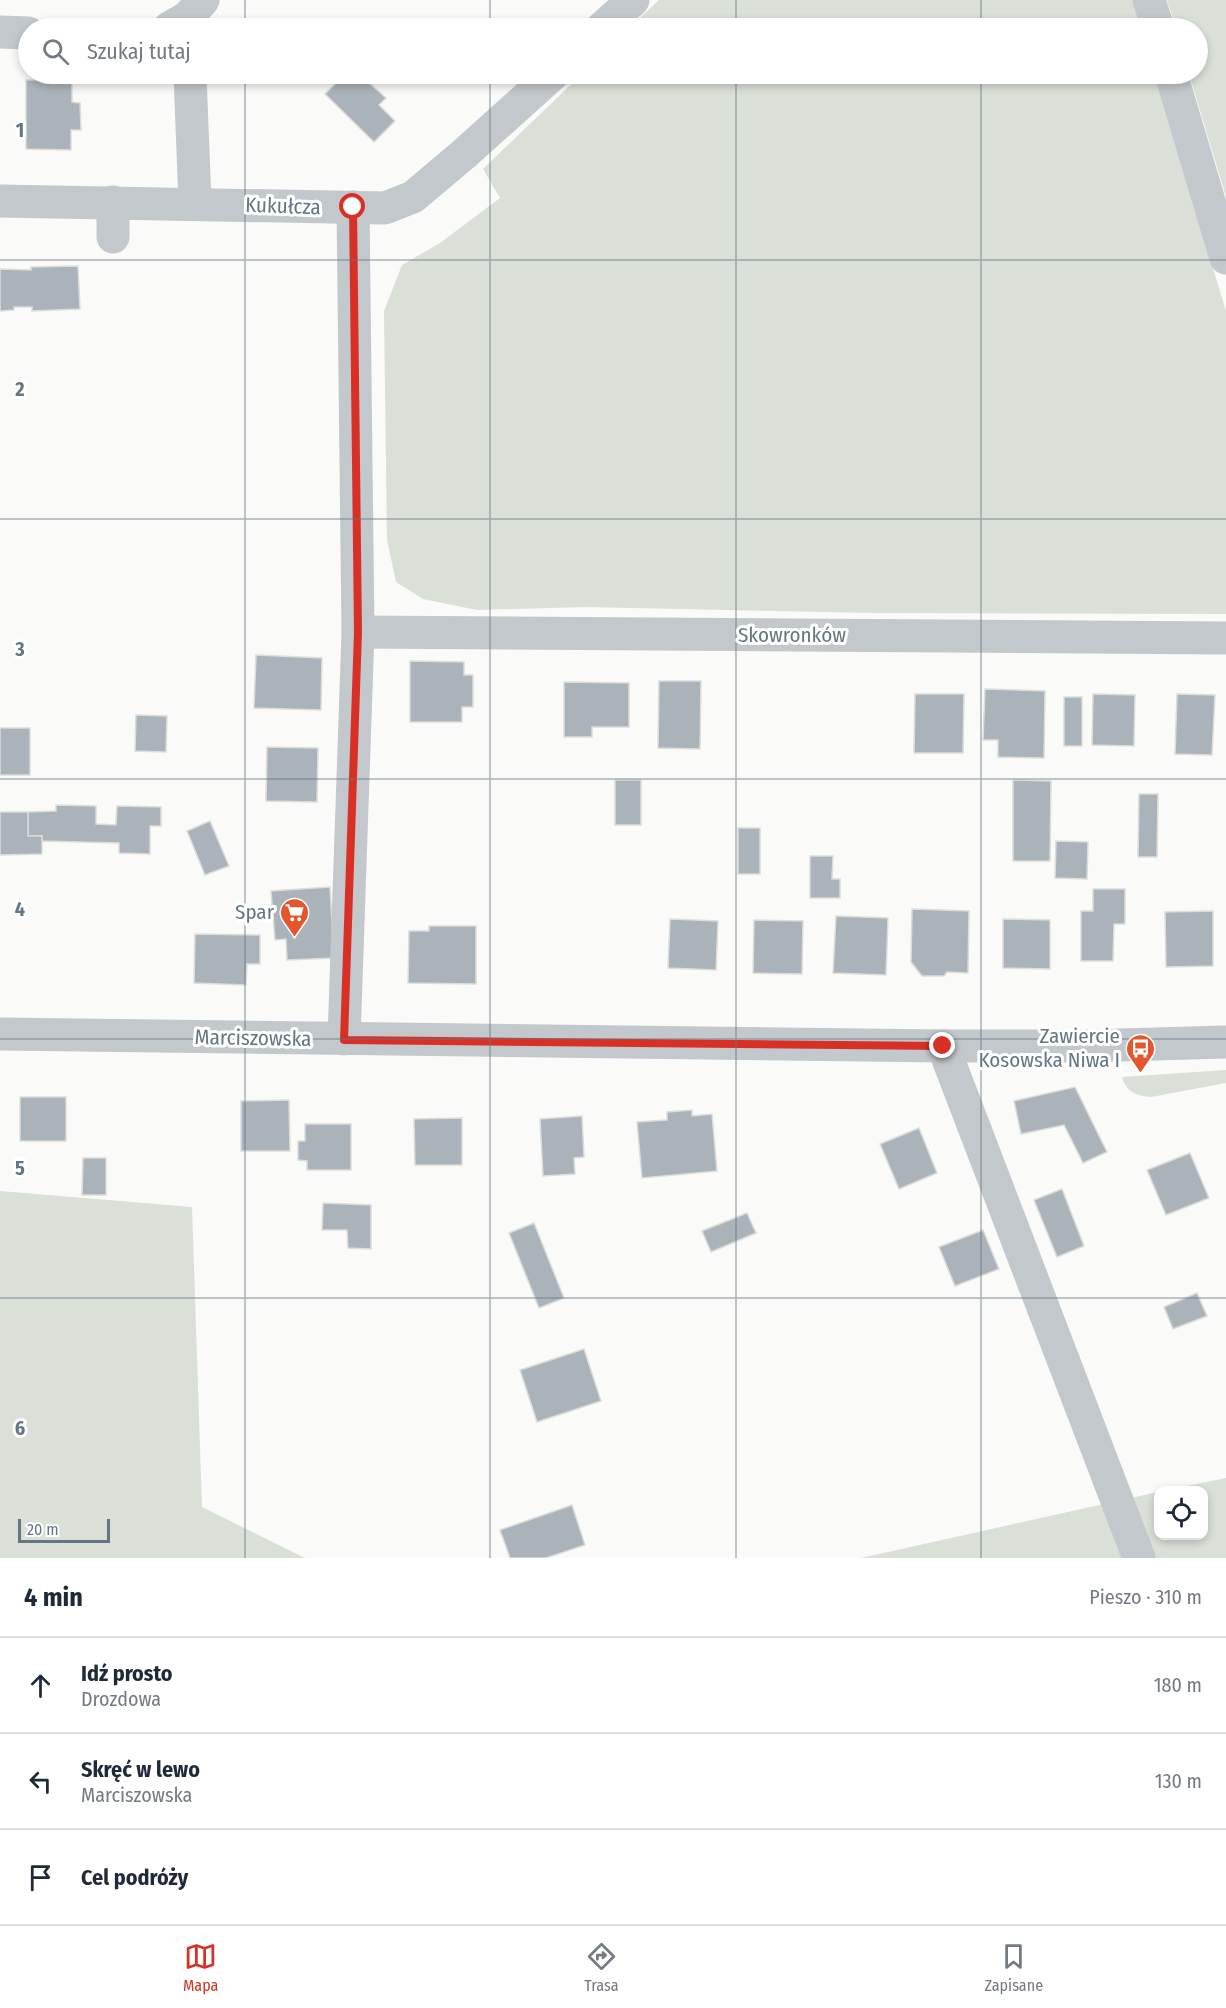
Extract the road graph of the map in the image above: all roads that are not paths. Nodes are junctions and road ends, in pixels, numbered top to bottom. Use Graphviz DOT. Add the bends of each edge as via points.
graph roads {
  1 [pos="633,0"];
  2 [pos="1149,0"];
  3 [pos="613,18"];
  4 [pos="1155,18"];
  5 [pos="0,33"];
  6 [pos="18,33"];
  7 [pos="190,84"];
  8 [pos="542,84"];
  9 [pos="1174,84"];
  10 [pos="0,201"];
  11 [pos="113,202"];
  12 [pos="195,203"];
  13 [pos="353,207"];
  14 [pos="113,237"];
  15 [pos="1226,258"];
  16 [pos="358,632"];
  17 [pos="1226,638"];
  18 [pos="0,1034"];
  19 [pos="344,1040"];
  20 [pos="1226,1042"];
  21 [pos="943,1046"];
  22 [pos="1139,1558"];
  1 -- 3 [label="street"];
  2 -- 4 [label="street"];
  5 -- 6 [label="street"];
  7 -- 12 [label="street"];
  8 -- 13 [label="street, Kukułcza" via="413,197 385,208"];
  9 -- 15 [label="street"];
  10 -- 11 [label="street, Kukułcza"];
  11 -- 12 [label="street, Kukułcza"];
  11 -- 14 [label="street"];
  12 -- 13 [label="street, Kukułcza"];
  13 -- 16 [label="street"];
  16 -- 17 [label="street, Skowronków"];
  16 -- 19 [label="street"];
  18 -- 19 [label="street, Marciszowska"];
  19 -- 21 [label="street, Marciszowska"];
  20 -- 21 [label="street, Marciszowska"];
  21 -- 22 [label="street"];
}
